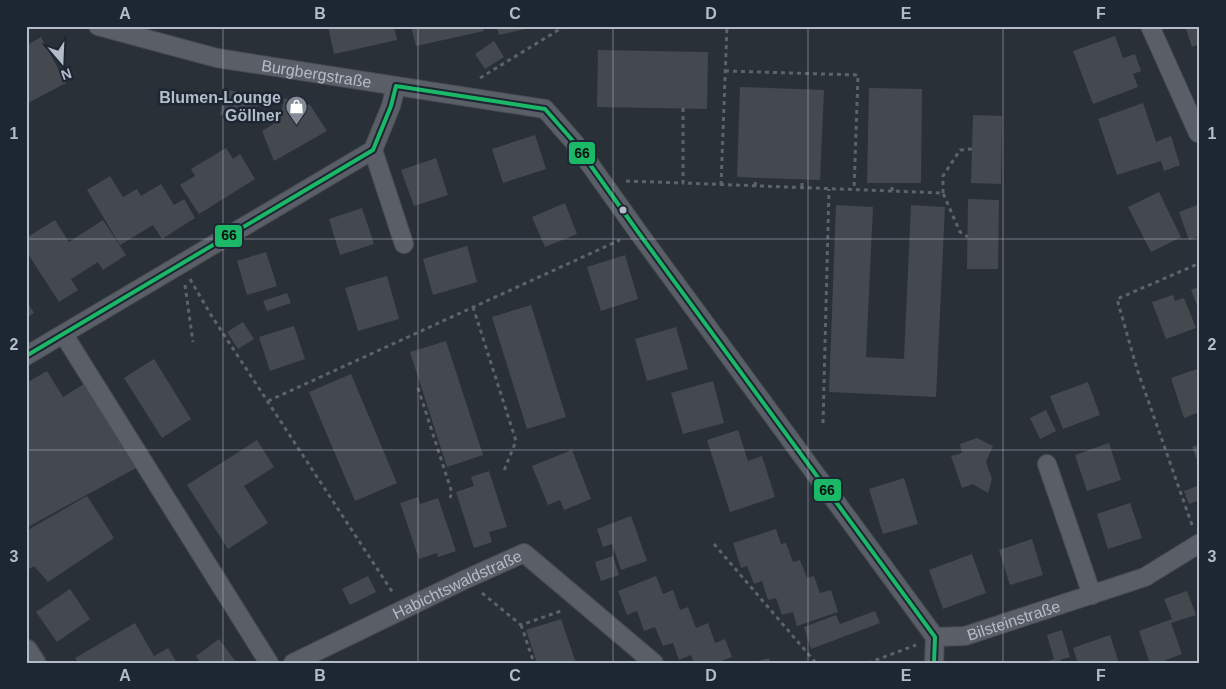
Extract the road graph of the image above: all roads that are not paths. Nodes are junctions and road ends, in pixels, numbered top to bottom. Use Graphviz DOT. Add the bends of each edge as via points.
graph roads {
  1 [pos="98,26"];
  2 [pos="1150,26"];
  3 [pos="396,86"];
  4 [pos="1198,133"];
  5 [pos="373,150"];
  6 [pos="404,244"];
  7 [pos="64,335"];
  8 [pos="26,356"];
  9 [pos="1047,464"];
  10 [pos="1199,543"];
  11 [pos="1092,594"];
  12 [pos="935,637"];
  13 [pos="26,651"];
  14 [pos="34,663"];
  15 [pos="269,663"];
  16 [pos="293,663"];
  17 [pos="654,663"];
  18 [pos="934,663"];
  1 -- 3 [label="street, Burgbergstraße" via="217,58"];
  2 -- 4 [label="street"];
  3 -- 5 [label="street"];
  3 -- 12 [label="street, Burgbergstraße" via="545,110 574,142"];
  5 -- 6 [label="street"];
  5 -- 7 [label="street"];
  7 -- 8 [label="street"];
  7 -- 15 [label="street"];
  9 -- 11 [label="street"];
  10 -- 11 [label="street, Bilsteinstraße" via="1145,578"];
  11 -- 12 [label="street, Bilsteinstraße" via="965,636"];
  12 -- 18 [label="street"];
  13 -- 14 [label="street"];
  16 -- 17 [label="street, Habichtswaldstraße" via="524,554"];
}
